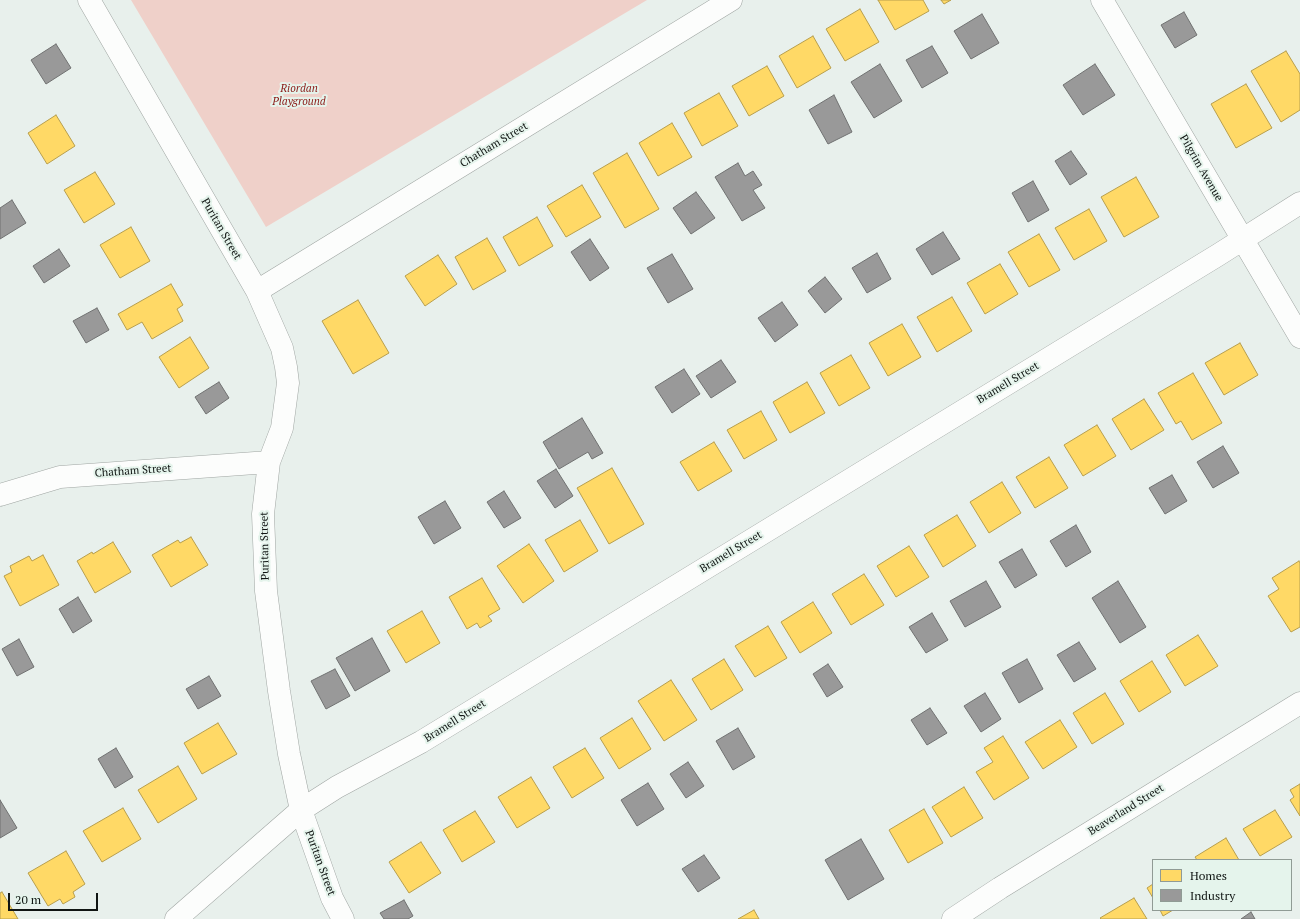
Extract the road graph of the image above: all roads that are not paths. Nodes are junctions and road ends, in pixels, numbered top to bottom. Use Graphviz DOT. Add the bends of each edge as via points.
graph roads {
  1 [pos="88,0"];
  2 [pos="731,0"];
  3 [pos="1102,0"];
  4 [pos="1300,203"];
  5 [pos="1242,239"];
  6 [pos="257,290"];
  7 [pos="1300,337"];
  8 [pos="269,462"];
  9 [pos="0,495"];
  10 [pos="1300,703"];
  11 [pos="302,810"];
  12 [pos="176,919"];
  13 [pos="343,919"];
  14 [pos="953,919"];
  1 -- 6 [label="street, Puritan Street"];
  2 -- 6 [label="street, Chatham Street"];
  3 -- 5 [label="street, Pilgrim Avenue"];
  4 -- 5 [label="street, Bramell Street"];
  5 -- 7 [label="street, Pilgrim Avenue"];
  5 -- 11 [label="street, Bramell Street" via="421,742 337,787"];
  6 -- 8 [label="street, Puritan Street" via="282,348 288,383 282,428"];
  8 -- 9 [label="street, Chatham Street" via="60,477"];
  8 -- 11 [label="street, Puritan Street" via="263,514 266,591 289,754"];
  10 -- 14 [label="street, Beaverland Street"];
  11 -- 12 [label="street, Bramell Street"];
  11 -- 13 [label="street, Puritan Street" via="332,898"];
}
